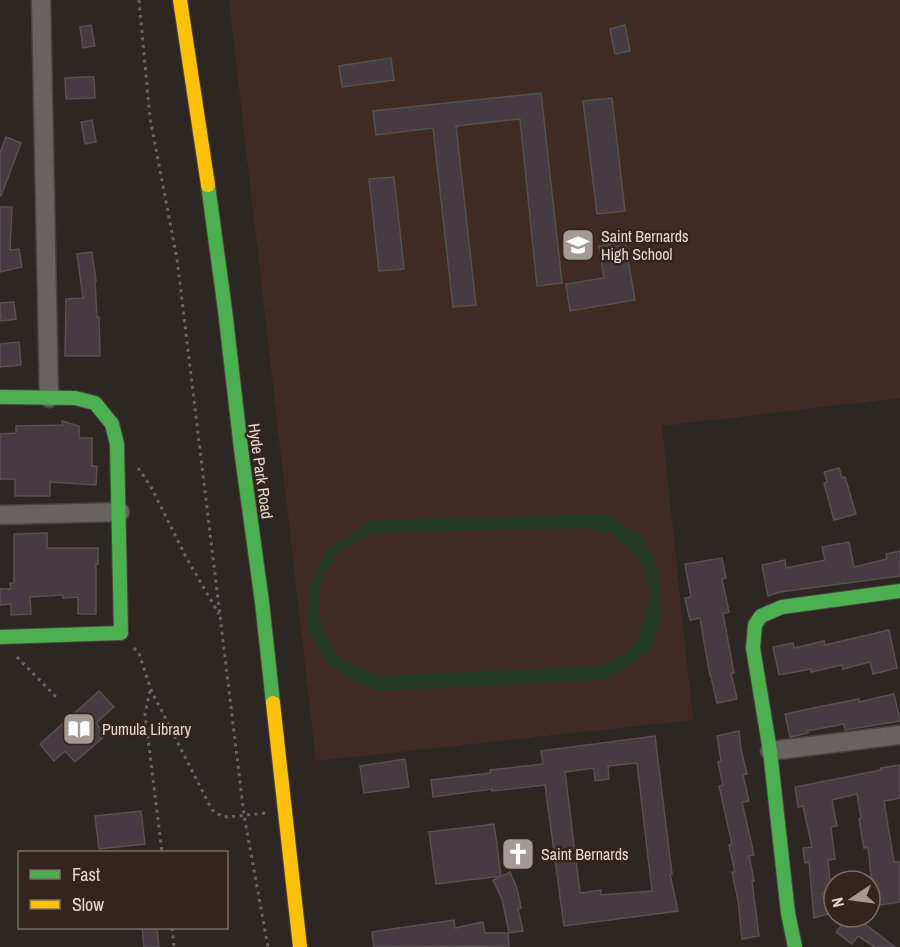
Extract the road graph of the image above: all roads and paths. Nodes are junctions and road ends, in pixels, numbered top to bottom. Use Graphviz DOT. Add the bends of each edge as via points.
graph roads {
  1 [pos="41,0"];
  2 [pos="139,0"];
  3 [pos="180,0"];
  4 [pos="0,397"];
  5 [pos="49,398"];
  6 [pos="136,464"];
  7 [pos="120,512"];
  8 [pos="0,515"];
  9 [pos="900,591"];
  10 [pos="220,616"];
  11 [pos="121,633"];
  12 [pos="7,637"];
  13 [pos="151,690"];
  14 [pos="58,699"];
  15 [pos="900,735"];
  16 [pos="770,751"];
  17 [pos="286,811"];
  18 [pos="244,815"];
  19 [pos="162,851"];
  20 [pos="172,929"];
  21 [pos="174,947"];
  22 [pos="268,947"];
  23 [pos="300,947"];
  24 [pos="795,947"];
  1 -- 5 [label="street"];
  2 -- 10 [label="path" via="150,118 177,259"];
  3 -- 17 [label="street, Hyde Park Road" via="225,310"];
  4 -- 5 [label="street"];
  5 -- 7 [label="street" via="94,404 112,424 117,444"];
  6 -- 10 [label="path"];
  7 -- 8 [label="street"];
  7 -- 11 [label="street"];
  9 -- 16 [label="street" via="783,607 765,612 757,621 753,648"];
  10 -- 18 [label="path"];
  11 -- 12 [label="street"];
  11 -- 13 [label="path" via="139,653"];
  12 -- 14 [label="path" via="14,654"];
  13 -- 18 [label="path" via="212,810 220,815"];
  13 -- 19 [label="path" via="145,714"];
  15 -- 16 [label="street"];
  16 -- 24 [label="street"];
  17 -- 18 [label="path"];
  17 -- 23 [label="street, Hyde Park Road"];
  18 -- 22 [label="path"];
  20 -- 21 [label="path"];
}
